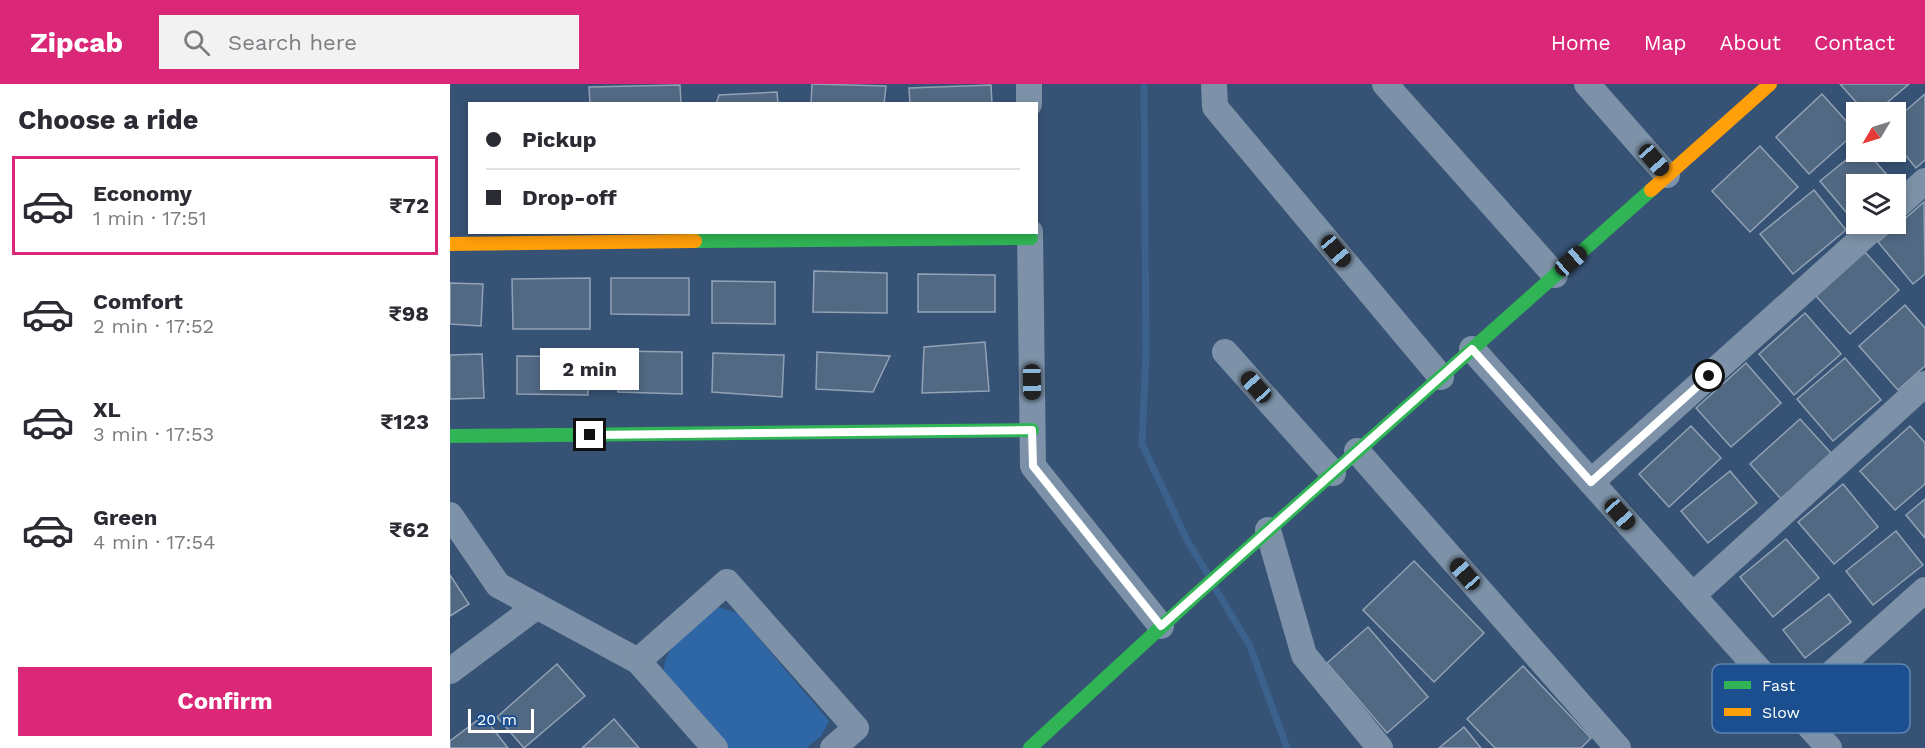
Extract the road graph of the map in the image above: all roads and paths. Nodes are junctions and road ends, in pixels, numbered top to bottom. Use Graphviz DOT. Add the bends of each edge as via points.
graph roads {
  1 [pos="1029,84"];
  2 [pos="1214,84"];
  3 [pos="1386,84"];
  4 [pos="1587,84"];
  5 [pos="1770,84"];
  6 [pos="1029,102"];
  7 [pos="1667,175"];
  8 [pos="1925,181"];
  9 [pos="1906,198"];
  10 [pos="1867,234"];
  11 [pos="1030,235"];
  12 [pos="450,244"];
  13 [pos="1555,275"];
  14 [pos="1472,349"];
  15 [pos="1225,352"];
  16 [pos="1441,377"];
  17 [pos="1925,384"];
  18 [pos="1032,430"];
  19 [pos="450,436"];
  20 [pos="1357,452"];
  21 [pos="1333,473"];
  22 [pos="1591,482"];
  23 [pos="450,515"];
  24 [pos="1268,531"];
  25 [pos="1925,590"];
  26 [pos="1693,596"];
  27 [pos="537,606"];
  28 [pos="1161,626"];
  29 [pos="638,661"];
  30 [pos="1754,664"];
  31 [pos="1842,664"];
  32 [pos="450,671"];
  33 [pos="1816,733"];
  34 [pos="715,748"];
  35 [pos="833,748"];
  36 [pos="1030,748"];
  37 [pos="1380,748"];
  38 [pos="1618,748"];
  39 [pos="1829,748"];
  1 -- 6 [label="street"];
  2 -- 16 [label="street" via="1215,107"];
  3 -- 13 [label="street"];
  4 -- 7 [label="street"];
  5 -- 7 [label="street"];
  7 -- 13 [label="street"];
  8 -- 9 [label="street"];
  10 -- 22 [label="street"];
  11 -- 12 [label="street"];
  11 -- 18 [label="street"];
  13 -- 14 [label="street"];
  14 -- 16 [label="street"];
  14 -- 22 [label="street"];
  15 -- 21 [label="street"];
  16 -- 20 [label="street"];
  17 -- 26 [label="street"];
  18 -- 19 [label="street"];
  18 -- 28 [label="street" via="1033,466"];
  20 -- 21 [label="street"];
  20 -- 38 [label="street"];
  21 -- 24 [label="street"];
  22 -- 26 [label="street"];
  23 -- 27 [label="street" via="498,585"];
  24 -- 28 [label="street"];
  24 -- 37 [label="street" via="1304,655"];
  25 -- 31 [label="street"];
  26 -- 30 [label="street"];
  27 -- 29 [label="street"];
  27 -- 32 [label="street"];
  28 -- 36 [label="street"];
  29 -- 34 [label="street"];
  29 -- 35 [label="street" via="727,582 856,728"];
  33 -- 39 [label="street"];
}
